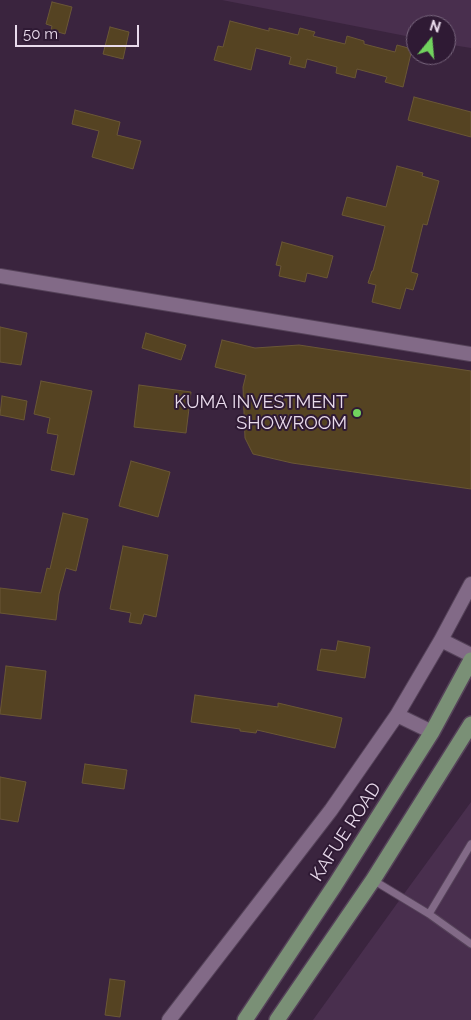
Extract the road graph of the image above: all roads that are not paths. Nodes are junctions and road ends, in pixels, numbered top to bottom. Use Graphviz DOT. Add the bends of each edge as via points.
graph roads {
  1 [pos="0,276"];
  2 [pos="471,354"];
  3 [pos="471,584"];
  4 [pos="441,640"];
  5 [pos="471,655"];
  6 [pos="471,660"];
  7 [pos="396,715"];
  8 [pos="471,724"];
  9 [pos="432,732"];
  10 [pos="471,844"];
  11 [pos="373,880"];
  12 [pos="429,914"];
  13 [pos="471,944"];
  14 [pos="169,1020"];
  15 [pos="245,1020"];
  16 [pos="277,1020"];
  1 -- 2 [label="street"];
  3 -- 4 [label="street"];
  4 -- 5 [label="street"];
  4 -- 7 [label="street"];
  6 -- 9 [label="main road, KAFUE ROAD"];
  7 -- 9 [label="street"];
  7 -- 14 [label="street" via="331,810"];
  8 -- 11 [label="main road"];
  9 -- 15 [label="main road, KAFUE ROAD"];
  10 -- 12 [label="lane"];
  11 -- 12 [label="lane"];
  11 -- 16 [label="main road"];
  12 -- 13 [label="lane"];
}
